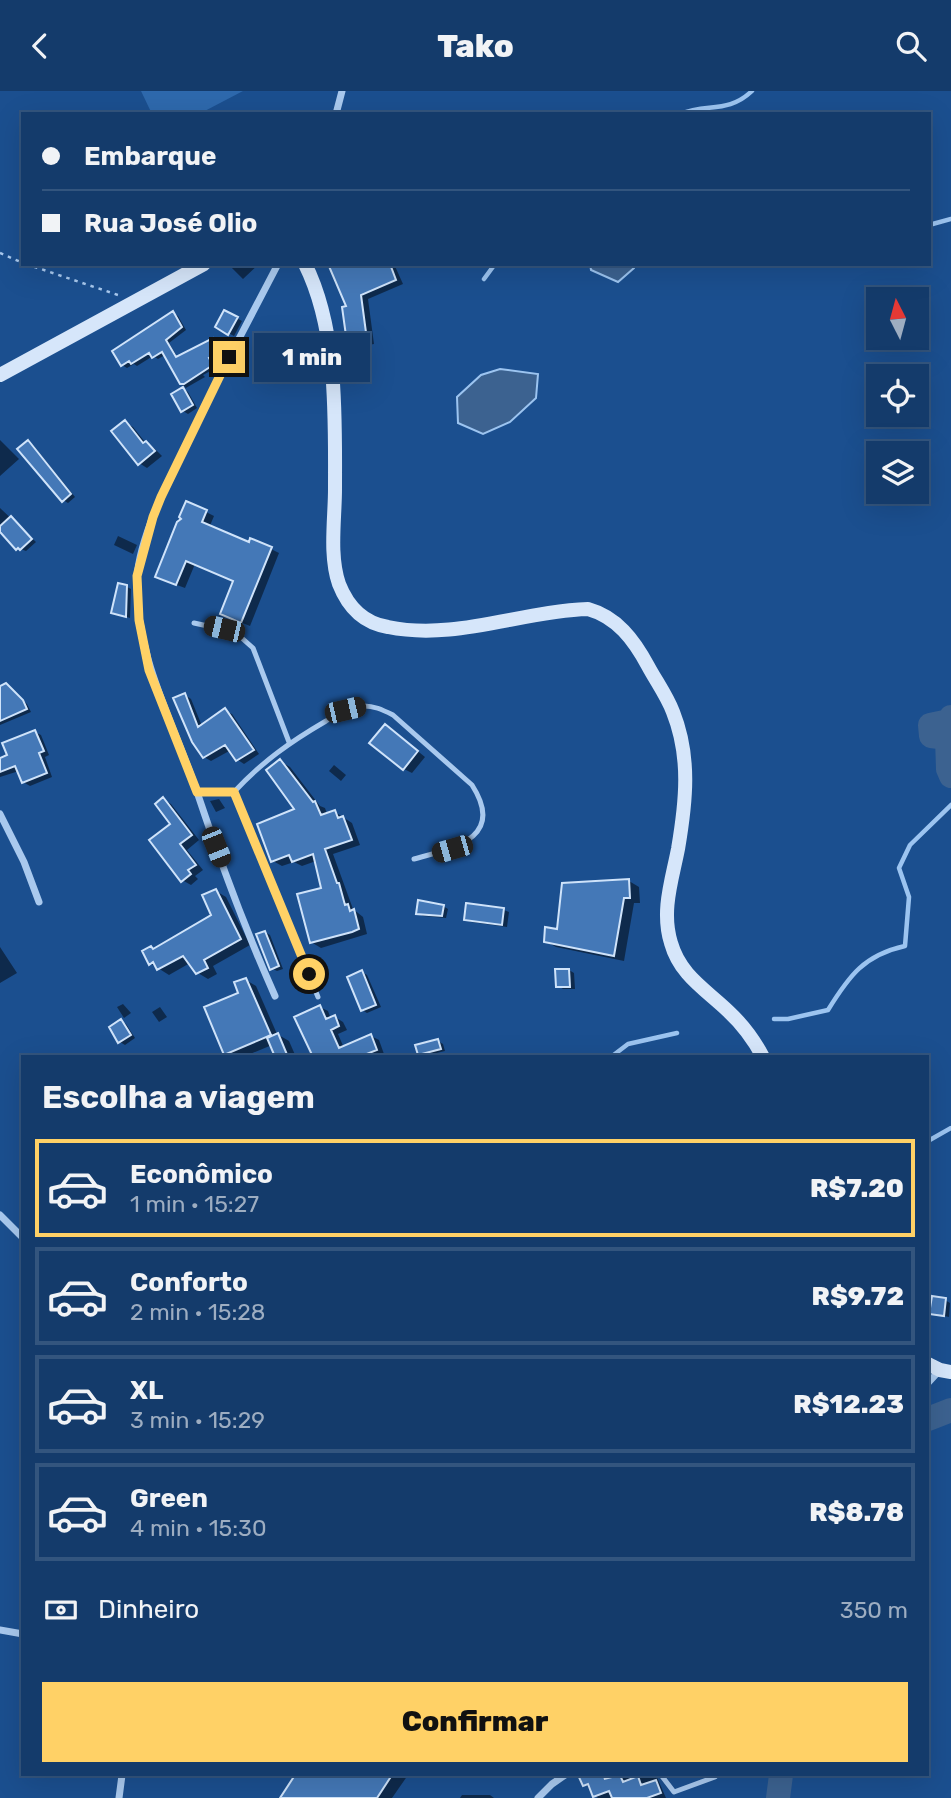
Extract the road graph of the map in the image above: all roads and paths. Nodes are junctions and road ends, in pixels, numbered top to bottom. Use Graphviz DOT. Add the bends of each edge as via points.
graph roads {
  1 [pos="342,91"];
  2 [pos="337,112"];
  3 [pos="0,253"];
  4 [pos="21,261"];
  5 [pos="34,266"];
  6 [pos="201,266"];
  7 [pos="277,266"];
  8 [pos="306,266"];
  9 [pos="138,302"];
  10 [pos="0,375"];
  11 [pos="194,623"];
  12 [pos="289,742"];
  13 [pos="197,792"];
  14 [pos="234,792"];
  15 [pos="0,814"];
  16 [pos="414,859"];
  17 [pos="38,902"];
  18 [pos="275,996"];
  19 [pos="318,997"];
  20 [pos="762,1055"];
  21 [pos="0,1215"];
  22 [pos="21,1236"];
  23 [pos="0,1630"];
  24 [pos="21,1634"];
  25 [pos="122,1776"];
  26 [pos="564,1776"];
  27 [pos="662,1776"];
  28 [pos="715,1777"];
  29 [pos="118,1798"];
  30 [pos="538,1798"];
  1 -- 2 [label="street"];
  3 -- 4 [label="path"];
  5 -- 9 [label="path"];
  6 -- 9 [label="main road"];
  7 -- 13 [label="street" via="161,497 137,576 139,620 149,670"];
  8 -- 20 [label="main road" via="322,310 330,354 334,558 346,601 365,621 412,630 441,631 588,609 620,626 672,709 685,757 685,803 666,918 675,956 699,987 740,1024"];
  9 -- 10 [label="main road"];
  11 -- 12 [label="lane" via="235,632 253,648"];
  12 -- 14 [label="lane"];
  12 -- 16 [label="lane" via="345,710 378,708 393,715 472,785 483,810 475,836 464,844"];
  13 -- 14 [label="lane"];
  13 -- 18 [label="street" via="244,925"];
  14 -- 19 [label="lane"];
  15 -- 17 [label="street"];
  21 -- 22 [label="street"];
  23 -- 24 [label="street"];
  25 -- 29 [label="street"];
  26 -- 30 [label="street"];
  27 -- 28 [label="lane" via="674,1792"];
}
